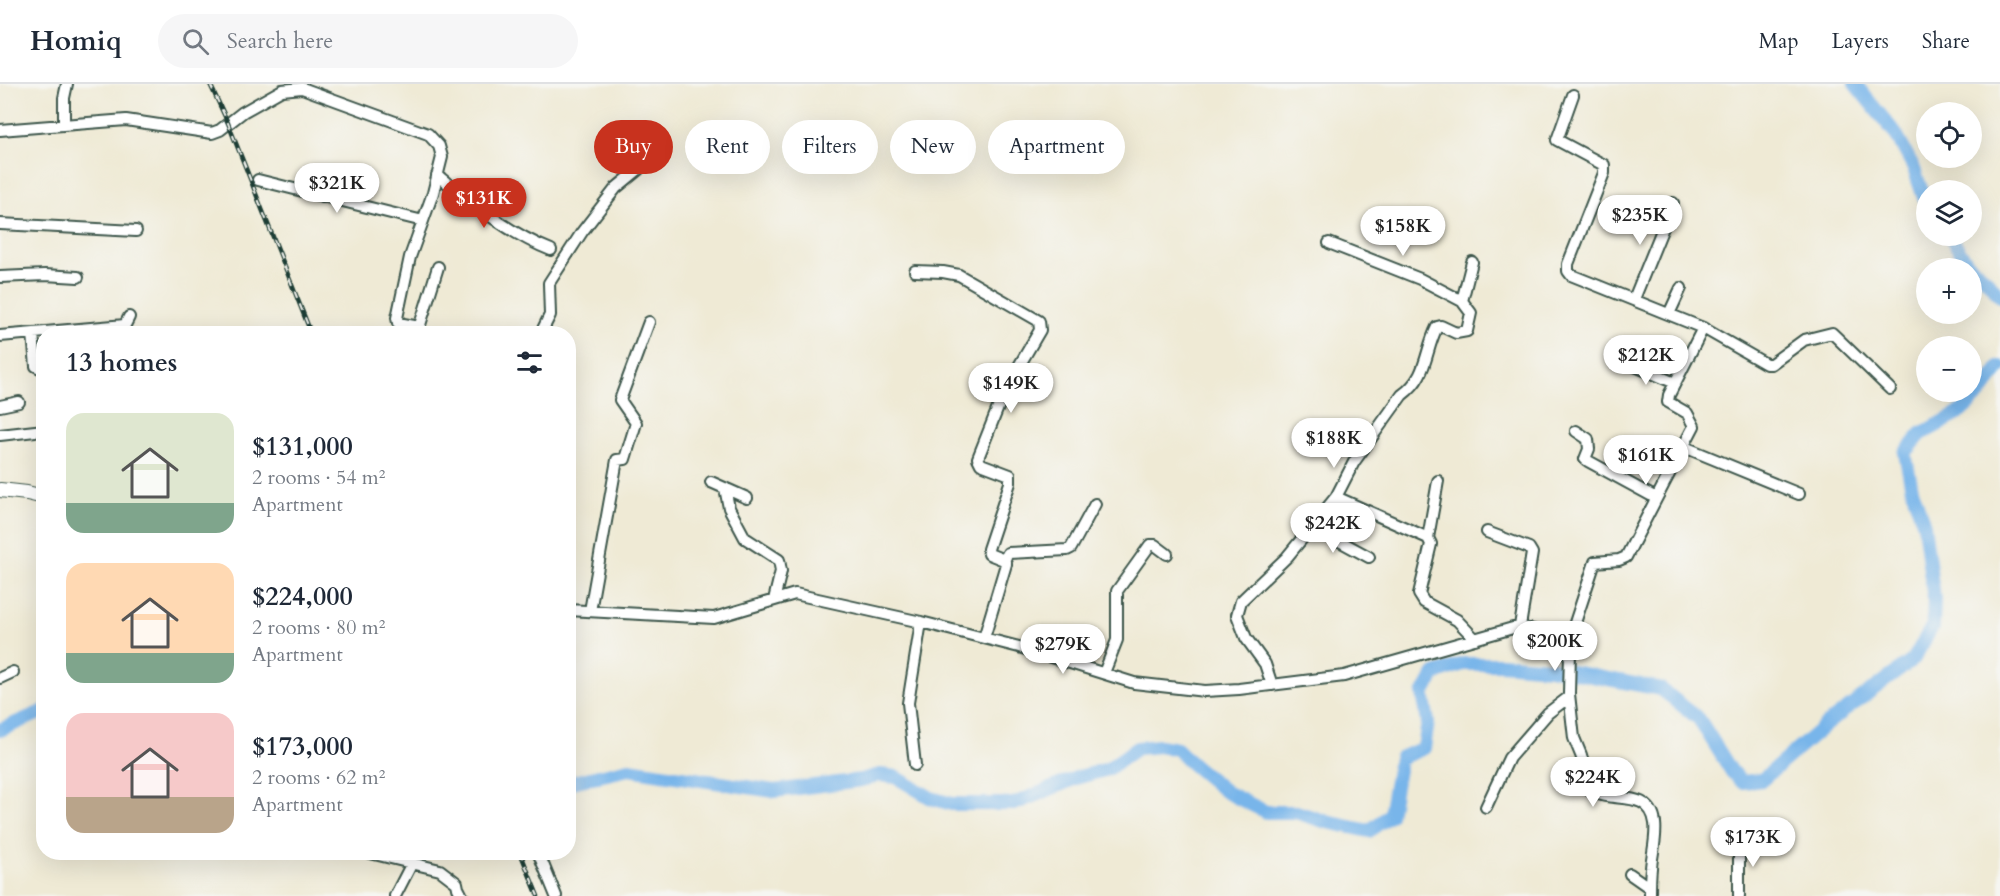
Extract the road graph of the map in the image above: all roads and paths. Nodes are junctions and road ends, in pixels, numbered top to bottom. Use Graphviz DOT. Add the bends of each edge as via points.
graph roads {
  1 [pos="67,84"];
  2 [pos="298,86"];
  3 [pos="1573,95"];
  4 [pos="64,125"];
  5 [pos="0,130"];
  6 [pos="634,174"];
  7 [pos="437,175"];
  8 [pos="258,180"];
  9 [pos="1673,203"];
  10 [pos="423,221"];
  11 [pos="0,224"];
  12 [pos="136,231"];
  13 [pos="1329,243"];
  14 [pos="551,250"];
  15 [pos="1472,262"];
  16 [pos="438,267"];
  17 [pos="915,271"];
  18 [pos="0,277"];
  19 [pos="78,277"];
  20 [pos="1681,288"];
  21 [pos="1634,299"];
  22 [pos="1462,301"];
  23 [pos="1669,314"];
  24 [pos="129,317"];
  25 [pos="649,322"];
  26 [pos="115,326"];
  27 [pos="544,326"];
  28 [pos="1703,328"];
  29 [pos="33,334"];
  30 [pos="36,334"];
  31 [pos="0,336"];
  32 [pos="1628,363"];
  33 [pos="36,366"];
  34 [pos="1675,383"];
  35 [pos="1890,389"];
  36 [pos="20,402"];
  37 [pos="0,406"];
  38 [pos="36,431"];
  39 [pos="1576,431"];
  40 [pos="0,435"];
  41 [pos="1682,446"];
  42 [pos="1438,481"];
  43 [pos="711,482"];
  44 [pos="724,488"];
  45 [pos="0,490"];
  46 [pos="1799,494"];
  47 [pos="36,495"];
  48 [pos="1336,497"];
  49 [pos="747,498"];
  50 [pos="1656,498"];
  51 [pos="1095,504"];
  52 [pos="1312,526"];
  53 [pos="1486,532"];
  54 [pos="1428,538"];
  55 [pos="1167,554"];
  56 [pos="1369,557"];
  57 [pos="1004,560"];
  58 [pos="774,600"];
  59 [pos="576,610"];
  60 [pos="591,611"];
  61 [pos="921,622"];
  62 [pos="1520,626"];
  63 [pos="984,638"];
  64 [pos="1476,639"];
  65 [pos="1569,647"];
  66 [pos="13,672"];
  67 [pos="1104,674"];
  68 [pos="0,678"];
  69 [pos="1272,685"];
  70 [pos="1569,696"];
  71 [pos="915,765"];
  72 [pos="1486,807"];
  73 [pos="1740,840"];
  74 [pos="399,860"];
  75 [pos="541,860"];
  76 [pos="412,863"];
  77 [pos="1630,874"];
  78 [pos="1650,892"];
  79 [pos="395,896"];
  80 [pos="462,896"];
  81 [pos="556,896"];
  82 [pos="1739,896"];
  1 -- 4 [label="street"];
  2 -- 4 [label="street" via="282,90 212,133 126,120"];
  2 -- 7 [label="street" via="428,134 442,156"];
  3 -- 21 [label="street" via="1557,140 1604,165 1604,173 1568,271"];
  4 -- 5 [label="street"];
  6 -- 27 [label="street" via="616,188 549,283 550,315"];
  7 -- 10 [label="street"];
  7 -- 14 [label="street" via="494,219"];
  8 -- 10 [label="street"];
  9 -- 21 [label="street"];
  10 -- 16 [label="street" via="410,257 398,323 420,325"];
  11 -- 12 [label="street"];
  13 -- 22 [label="street" via="1420,279"];
  15 -- 22 [label="street"];
  17 -- 57 [label="street" via="959,275 1039,321 1040,330 1005,390 978,458 981,464 1010,475 988,549 989,554"];
  18 -- 19 [label="street"];
  20 -- 23 [label="street"];
  21 -- 23 [label="street"];
  22 -- 48 [label="street" via="1471,313 1467,331 1456,333 1437,327 1420,376 1354,462"];
  23 -- 28 [label="street"];
  24 -- 26 [label="street" via="125,325"];
  25 -- 60 [label="street" via="620,400 636,423 625,459 617,460"];
  28 -- 34 [label="street"];
  28 -- 35 [label="street" via="1766,363 1804,340 1832,333"];
  29 -- 30 [label="street"];
  29 -- 31 [label="street"];
  29 -- 33 [label="street"];
  32 -- 34 [label="street"];
  34 -- 41 [label="street" via="1668,402 1687,413 1694,426"];
  36 -- 37 [label="street"];
  38 -- 40 [label="street"];
  39 -- 50 [label="street" via="1587,439 1586,459"];
  41 -- 46 [label="street"];
  41 -- 50 [label="street"];
  42 -- 54 [label="street"];
  43 -- 44 [label="street"];
  44 -- 49 [label="street"];
  44 -- 58 [label="street" via="729,508 745,538 779,560 781,571"];
  45 -- 47 [label="main road"];
  48 -- 52 [label="street"];
  48 -- 54 [label="street"];
  50 -- 65 [label="street" via="1626,556 1595,562"];
  51 -- 57 [label="street" via="1071,548 1008,553"];
  52 -- 56 [label="street"];
  52 -- 69 [label="street" via="1287,557 1241,601 1237,615 1246,638 1265,664"];
  53 -- 62 [label="street" via="1529,548 1532,553"];
  54 -- 64 [label="street" via="1431,544 1419,594 1425,602 1457,620"];
  55 -- 67 [label="street" via="1150,545 1117,591 1117,640"];
  57 -- 63 [label="street"];
  58 -- 60 [label="street" via="714,618"];
  58 -- 61 [label="street" via="795,594"];
  59 -- 60 [label="street"];
  61 -- 63 [label="street"];
  61 -- 71 [label="street" via="908,704"];
  62 -- 64 [label="street"];
  62 -- 65 [label="street" via="1551,636"];
  63 -- 67 [label="street"];
  64 -- 69 [label="street" via="1344,676"];
  65 -- 70 [label="street"];
  66 -- 68 [label="street"];
  67 -- 69 [label="street" via="1134,683 1205,690"];
  70 -- 72 [label="street" via="1548,713 1509,758"];
  70 -- 78 [label="street" via="1574,738 1591,791 1640,802 1654,819"];
  73 -- 82 [label="street"];
  74 -- 76 [label="street"];
  75 -- 81 [label="street"];
  76 -- 79 [label="street"];
  76 -- 80 [label="street" via="440,870 457,883"];
  77 -- 78 [label="street"];
}
